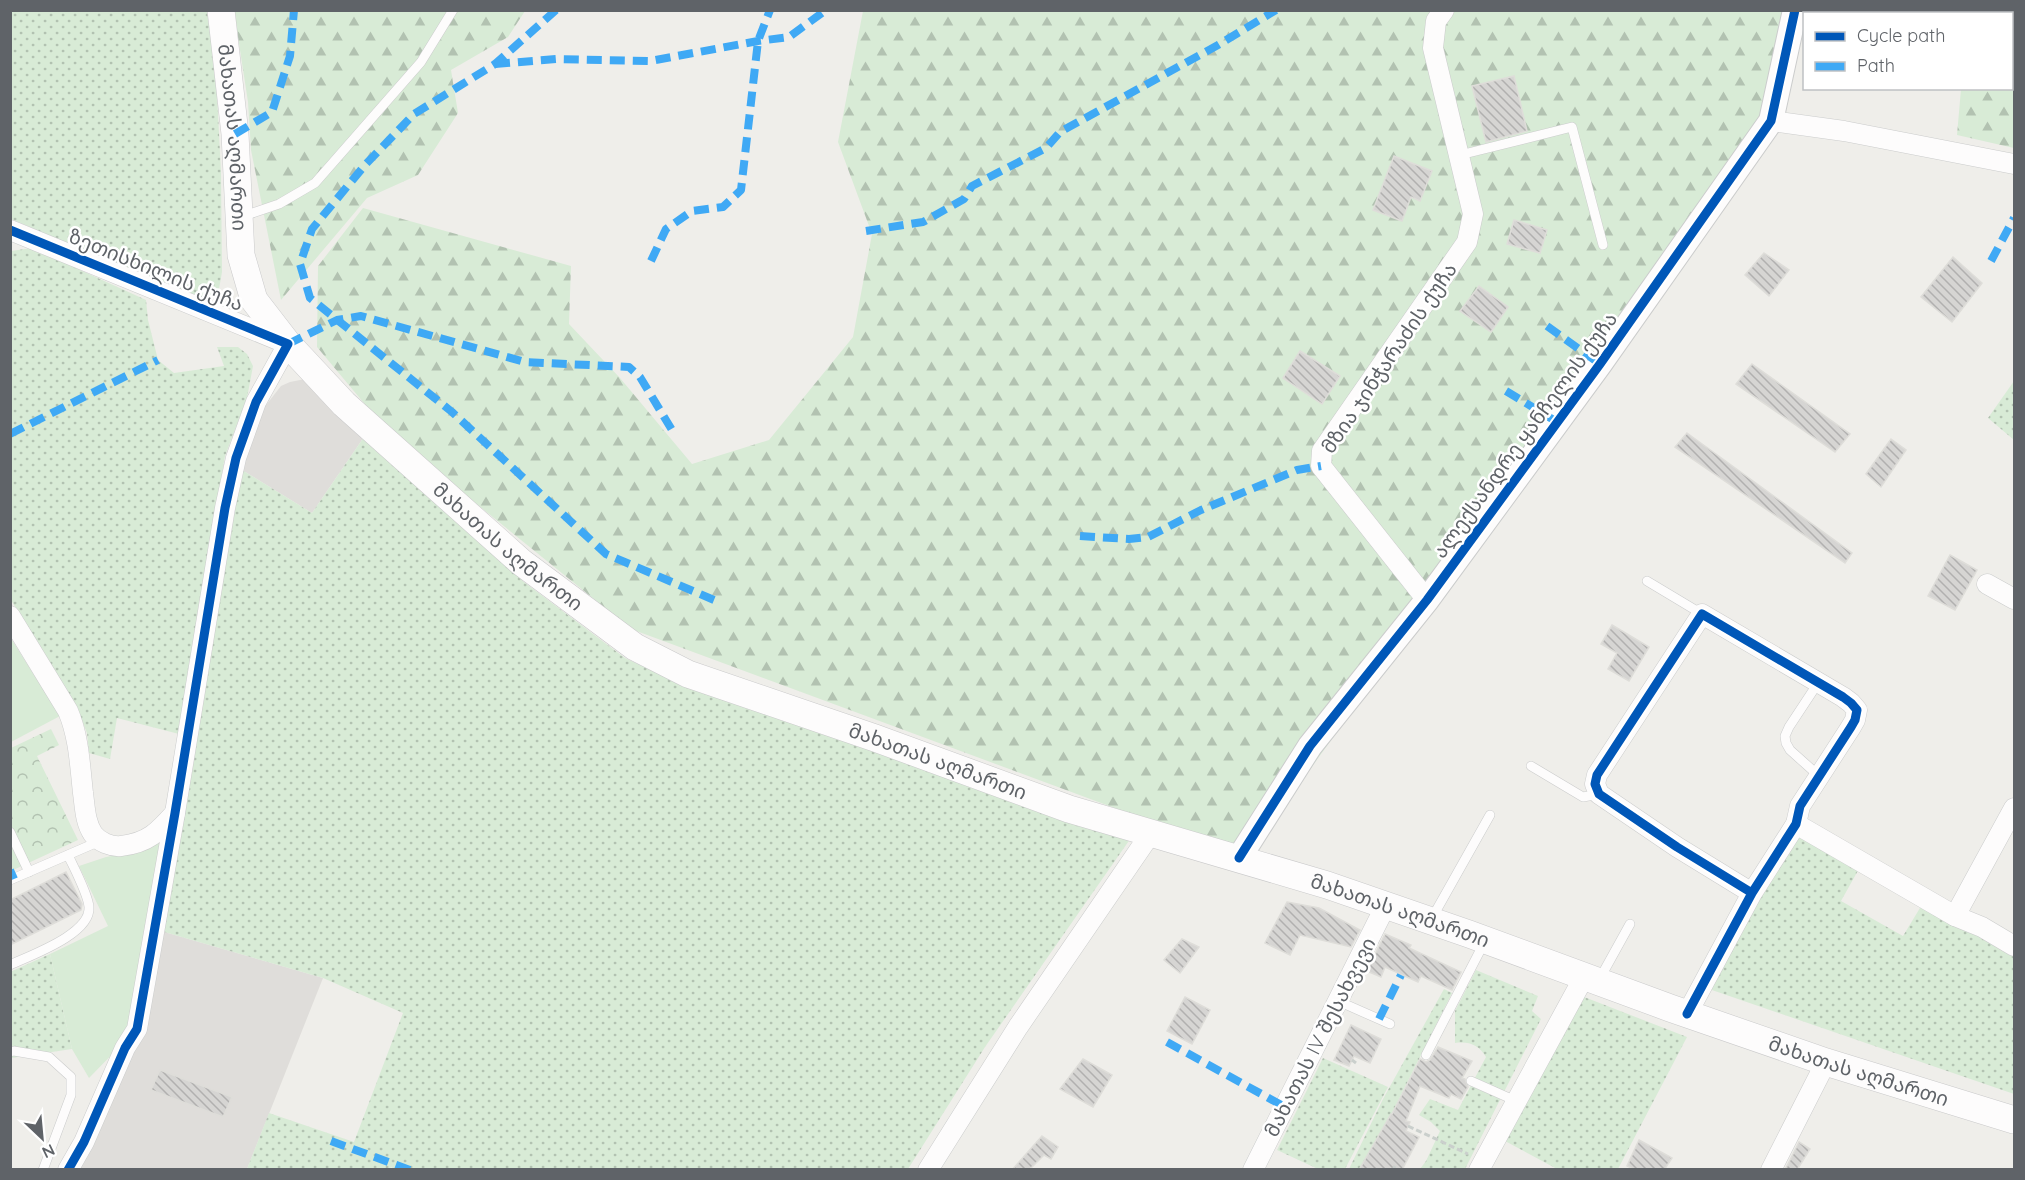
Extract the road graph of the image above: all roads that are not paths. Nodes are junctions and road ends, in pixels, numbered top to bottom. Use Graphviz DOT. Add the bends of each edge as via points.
graph roads {
  1 [pos="221,10"];
  2 [pos="453,10"];
  3 [pos="1444,10"];
  4 [pos="1795,10"];
  5 [pos="1771,121"];
  6 [pos="1460,155"];
  7 [pos="2014,164"];
  8 [pos="238,218"];
  9 [pos="10,230"];
  10 [pos="1604,245"];
  11 [pos="288,344"];
  12 [pos="1647,581"];
  13 [pos="1987,584"];
  14 [pos="1427,600"];
  15 [pos="2014,600"];
  16 [pos="1702,614"];
  17 [pos="10,616"];
  18 [pos="1818,683"];
  19 [pos="1531,766"];
  20 [pos="1819,776"];
  21 [pos="1599,794"];
  22 [pos="2014,808"];
  23 [pos="175,813"];
  24 [pos="1490,815"];
  25 [pos="1796,824"];
  26 [pos="10,832"];
  27 [pos="1151,833"];
  28 [pos="100,841"];
  29 [pos="68,855"];
  30 [pos="1239,858"];
  31 [pos="30,872"];
  32 [pos="10,880"];
  33 [pos="1752,893"];
  34 [pos="1386,905"];
  35 [pos="1954,916"];
  36 [pos="1431,920"];
  37 [pos="1630,924"];
  38 [pos="1485,940"];
  39 [pos="2014,946"];
  40 [pos="10,965"];
  41 [pos="1591,979"];
  42 [pos="1338,1001"];
  43 [pos="1687,1014"];
  44 [pos="1390,1024"];
  45 [pos="10,1052"];
  46 [pos="1426,1055"];
  47 [pos="1826,1062"];
  48 [pos="1471,1081"];
  49 [pos="1516,1101"];
  50 [pos="2014,1120"];
  51 [pos="1481,1165"];
  52 [pos="43,1170"];
  53 [pos="68,1170"];
  54 [pos="928,1170"];
  55 [pos="1253,1170"];
  56 [pos="1772,1170"];
  1 -- 8 [label="main road, მახათას აღმართი" via="235,134"];
  2 -- 8 [label="lane" via="421,62 315,183 279,204"];
  3 -- 6 [label="street, მზია ჯინჭარაძის ქუჩა" via="1436,21 1433,48"];
  4 -- 5 [label="street, ალექსანდრე ყანჩელის ქუჩა"];
  5 -- 7 [label="street"];
  5 -- 14 [label="street, ალექსანდრე ყანჩელის ქუჩა"];
  6 -- 10 [label="lane" via="1572,127"];
  6 -- 14 [label="street, მზია ჯინჭარაძის ქუჩა" via="1473,214 1467,242 1322,451 1321,466"];
  8 -- 11 [label="main road, მახათას აღმართი" via="241,255 254,300"];
  9 -- 11 [label="street, ზეთისხილის ქუჩა"];
  11 -- 23 [label="street" via="256,402 236,458"];
  11 -- 27 [label="main road, მახათას აღმართი" via="344,404 520,562 635,647 688,674 1069,809"];
  12 -- 16 [label="lane"];
  13 -- 15 [label="street"];
  14 -- 30 [label="street, ალექსანდრე ყანჩელის ქუჩა" via="1310,746"];
  16 -- 18 [label="street"];
  16 -- 21 [label="street" via="1597,775"];
  17 -- 28 [label="street" via="68,711 74,726 86,816"];
  18 -- 20 [label="lane" via="1785,736 1790,750"];
  18 -- 20 [label="street" via="1857,710 1855,720"];
  19 -- 21 [label="lane" via="1583,797"];
  20 -- 25 [label="street" via="1800,806"];
  21 -- 33 [label="street"];
  22 -- 35 [label="street"];
  23 -- 28 [label="street" via="156,834 134,844 116,846"];
  23 -- 53 [label="street" via="137,1029"];
  24 -- 36 [label="lane"];
  25 -- 33 [label="street"];
  25 -- 35 [label="street"];
  26 -- 31 [label="lane"];
  27 -- 30 [label="main road, მახათას აღმართი"];
  27 -- 54 [label="street" via="1018,1026"];
  28 -- 29 [label="lane"];
  29 -- 31 [label="lane"];
  29 -- 40 [label="lane" via="89,903 84,923 61,941"];
  30 -- 34 [label="main road, მახათას აღმართი"];
  31 -- 32 [label="lane"];
  33 -- 43 [label="street"];
  34 -- 36 [label="main road, მახათას აღმართი"];
  34 -- 42 [label="street, მახათას IV შესახვევი"];
  35 -- 39 [label="street"];
  36 -- 38 [label="main road, მახათას აღმართი"];
  37 -- 41 [label="lane"];
  38 -- 41 [label="main road, მახათას აღმართი"];
  38 -- 46 [label="lane"];
  41 -- 43 [label="main road, მახათას აღმართი"];
  41 -- 49 [label="street"];
  42 -- 44 [label="lane"];
  42 -- 55 [label="street, მახათას IV შესახვევი"];
  43 -- 47 [label="main road, მახათას აღმართი"];
  45 -- 52 [label="lane" via="49,1057 71,1077 71,1095"];
  47 -- 50 [label="main road, მახათას აღმართი"];
  47 -- 56 [label="street"];
  48 -- 49 [label="lane"];
  49 -- 51 [label="street"];
}
